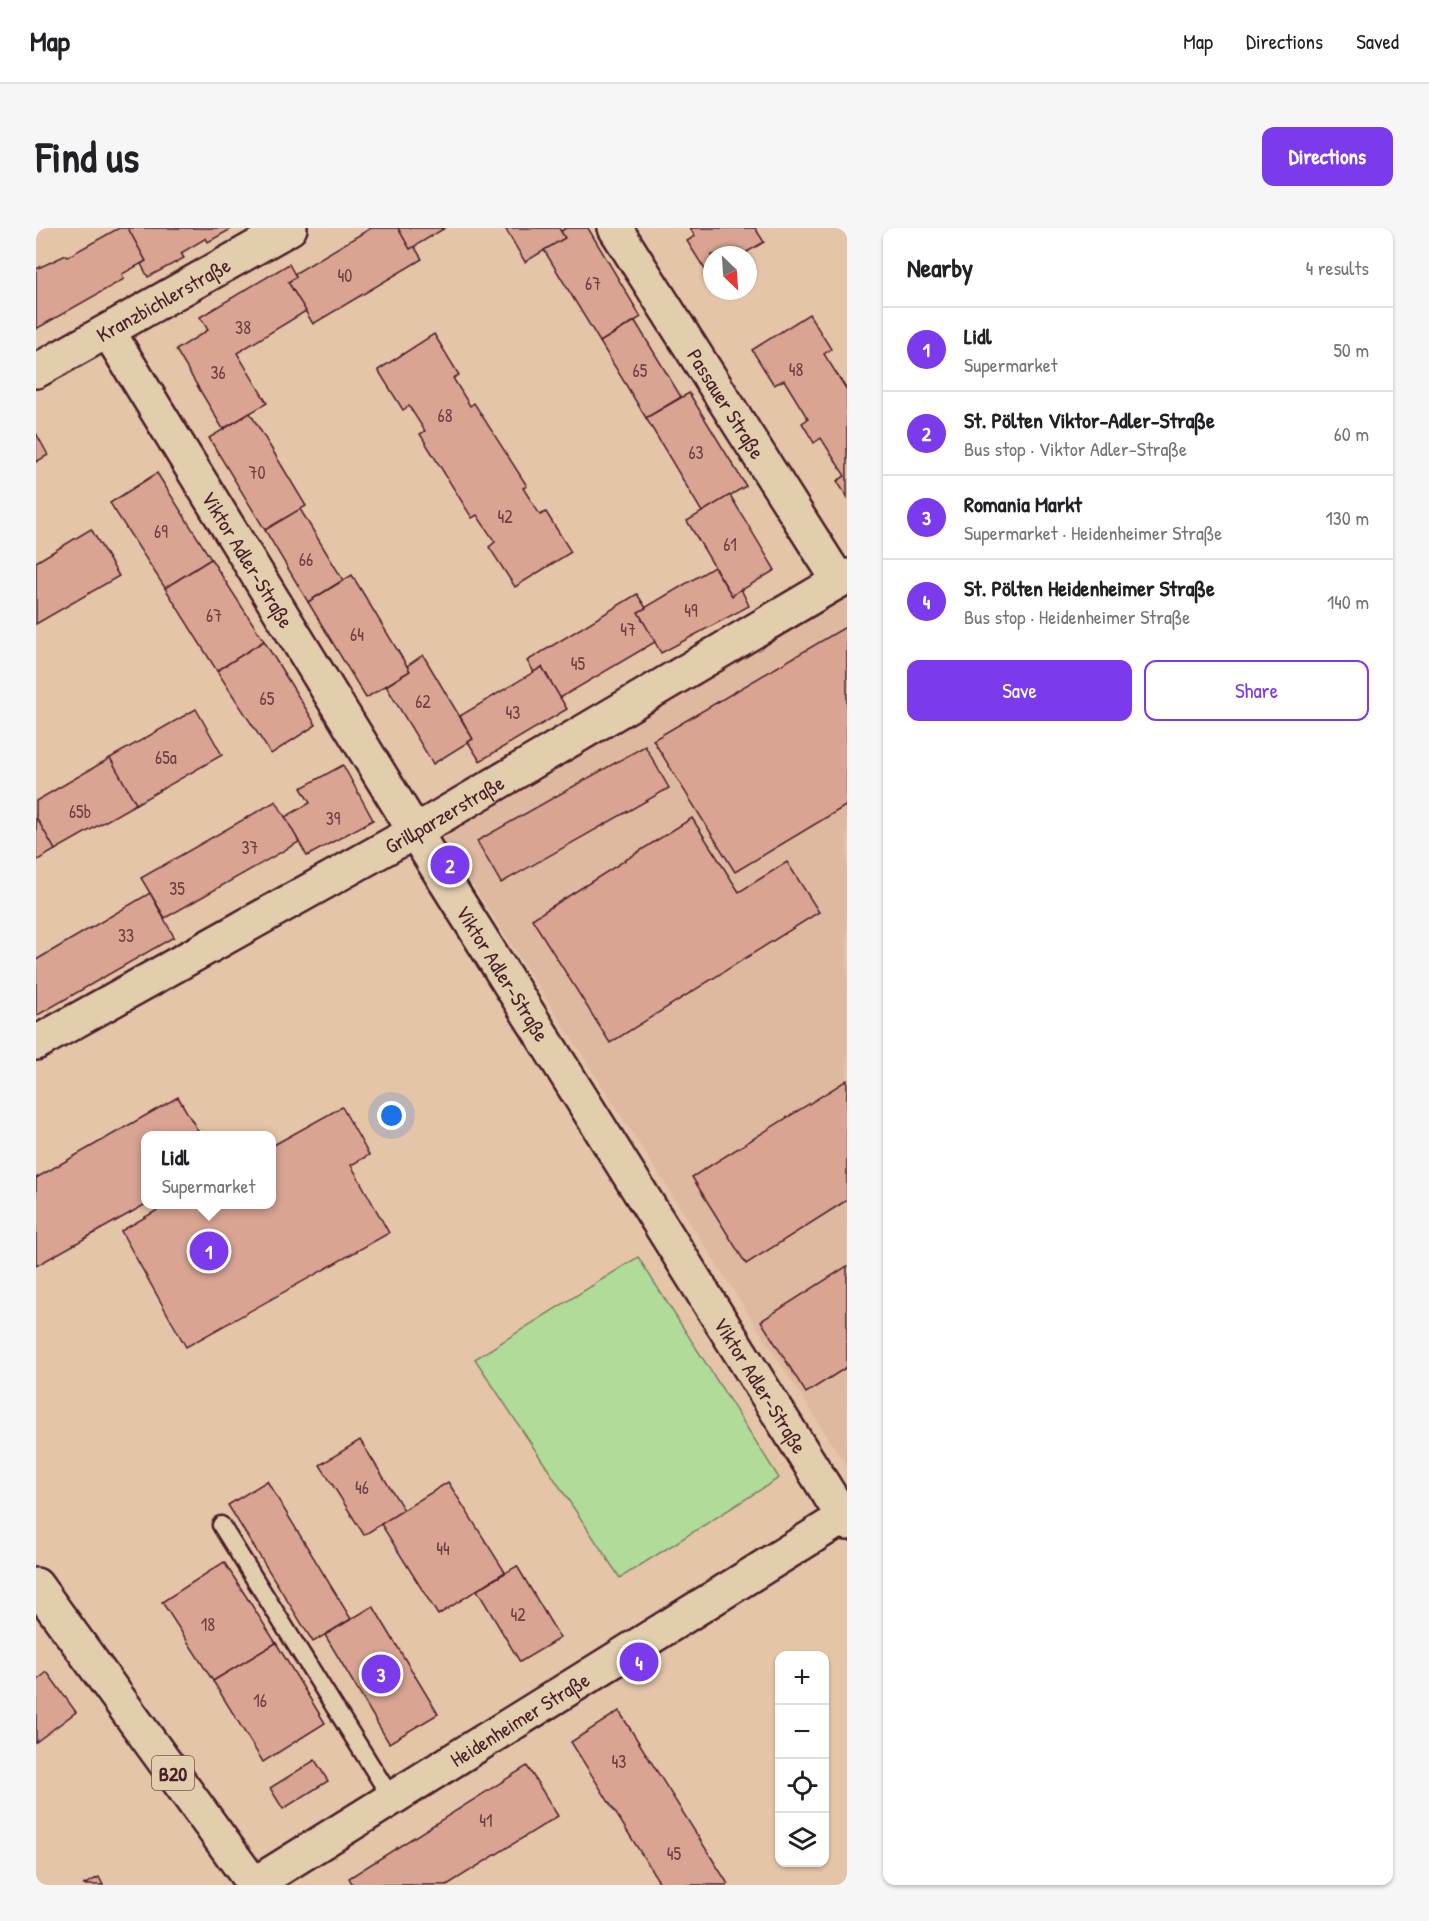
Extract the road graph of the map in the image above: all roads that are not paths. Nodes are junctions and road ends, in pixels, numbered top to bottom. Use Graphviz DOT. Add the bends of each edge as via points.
graph roads {
  1 [pos="290,228"];
  2 [pos="615,228"];
  3 [pos="108,331"];
  4 [pos="36,371"];
  5 [pos="843,578"];
  6 [pos="416,831"];
  7 [pos="36,1043"];
  8 [pos="846,1518"];
  9 [pos="221,1525"];
  10 [pos="36,1585"];
  11 [pos="392,1799"];
  12 [pos="254,1885"];
  1 -- 3 [label="street, Kranzbichlerstraße"];
  2 -- 5 [label="street, Passauer Straße"];
  3 -- 4 [label="street, Kranzbichlerstraße"];
  3 -- 6 [label="street, Viktor Adler-Straße"];
  5 -- 6 [label="street, Grillparzerstraße"];
  6 -- 7 [label="street, Grillparzerstraße"];
  6 -- 8 [label="street, Viktor Adler-Straße"];
  8 -- 11 [label="street, Heidenheimer Straße"];
  9 -- 11 [label="lane"];
  10 -- 12 [label="street, B20"];
  11 -- 12 [label="street, Heidenheimer Straße"];
}
